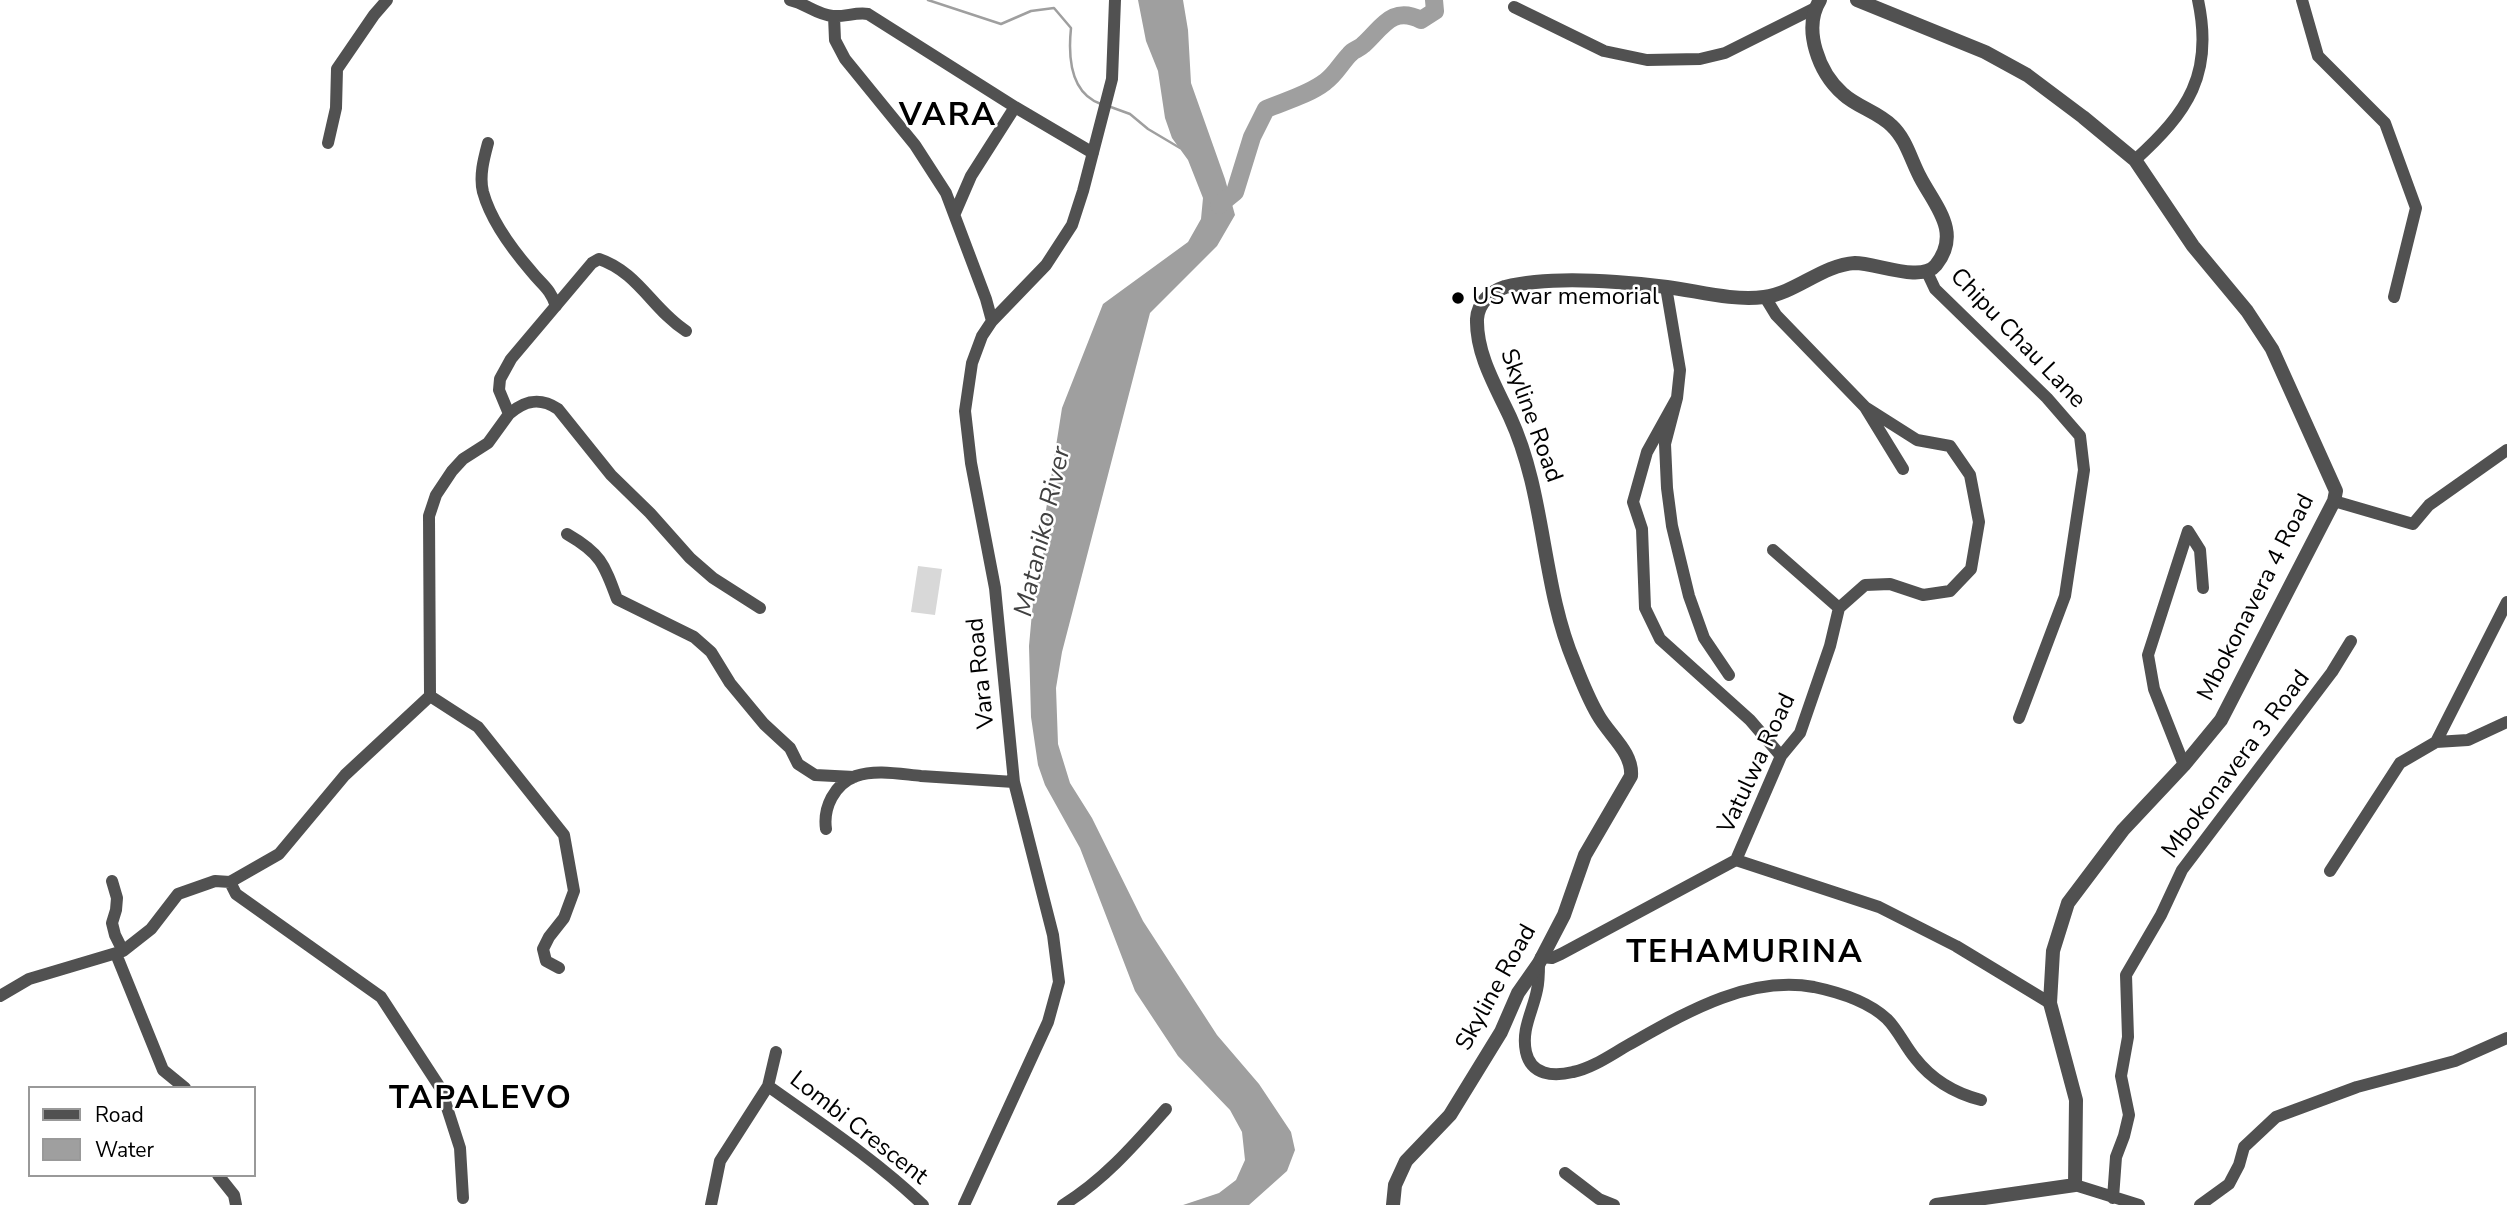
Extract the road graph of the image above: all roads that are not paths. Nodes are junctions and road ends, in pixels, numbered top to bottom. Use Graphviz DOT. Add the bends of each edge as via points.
graph roads {
  1 [pos="387,0"];
  2 [pos="790,0"];
  3 [pos="1115,0"];
  4 [pos="1857,0"];
  5 [pos="2198,0"];
  6 [pos="2302,0"];
  7 [pos="1818,4"];
  8 [pos="1514,7"];
  9 [pos="834,16"];
  10 [pos="1015,107"];
  11 [pos="328,143"];
  12 [pos="488,143"];
  13 [pos="1093,153"];
  14 [pos="2135,160"];
  15 [pos="955,212"];
  16 [pos="1927,272"];
  17 [pos="1666,287"];
  18 [pos="2394,296"];
  19 [pos="1765,297"];
  20 [pos="556,306"];
  21 [pos="992,321"];
  22 [pos="686,331"];
  23 [pos="1677,398"];
  24 [pos="1865,407"];
  25 [pos="509,414"];
  26 [pos="2507,450"];
  27 [pos="1903,469"];
  28 [pos="2334,501"];
  29 [pos="567,534"];
  30 [pos="1773,550"];
  31 [pos="2203,588"];
  32 [pos="2507,602"];
  33 [pos="760,608"];
  34 [pos="1839,608"];
  35 [pos="2351,641"];
  36 [pos="1729,675"];
  37 [pos="430,696"];
  38 [pos="2019,718"];
  39 [pos="2507,722"];
  40 [pos="2436,742"];
  41 [pos="1781,755"];
  42 [pos="2184,765"];
  43 [pos="855,776"];
  44 [pos="1014,782"];
  45 [pos="826,829"];
  46 [pos="1736,860"];
  47 [pos="2330,871"];
  48 [pos="112,881"];
  49 [pos="230,882"];
  50 [pos="119,952"];
  51 [pos="1540,960"];
  52 [pos="559,968"];
  53 [pos="0,996"];
  54 [pos="2050,1003"];
  55 [pos="2507,1038"];
  56 [pos="776,1052"];
  57 [pos="183,1086"];
  58 [pos="768,1086"];
  59 [pos="1981,1100"];
  60 [pos="1166,1109"];
  61 [pos="1565,1173"];
  62 [pos="220,1177"];
  63 [pos="2075,1185"];
  64 [pos="463,1198"];
  65 [pos="2113,1198"];
  66 [pos="236,1205"];
  67 [pos="711,1205"];
  68 [pos="923,1205"];
  69 [pos="964,1205"];
  70 [pos="1063,1205"];
  71 [pos="1393,1205"];
  72 [pos="1614,1205"];
  73 [pos="1937,1205"];
  74 [pos="2139,1205"];
  75 [pos="2200,1205"];
  1 -- 11 [label="street" via="337,69 336,108"];
  2 -- 9 [label="street"];
  3 -- 13 [label="street, Vara Road" via="1112,79"];
  4 -- 14 [label="street, Mbokonavera 4 Road" via="2027,75"];
  5 -- 14 [label="street" via="2202,44 2196,83 2184,108"];
  6 -- 18 [label="street" via="2318,56 2385,124 2416,208"];
  7 -- 8 [label="street" via="1725,53 1700,59 1647,60 1604,51"];
  7 -- 16 [label="street" via="1813,20 1815,47 1823,69 1843,94 1892,126 1940,208 1947,236 1938,262"];
  9 -- 10 [label="street" via="868,14"];
  9 -- 15 [label="street" via="835,40 845,59 915,145"];
  10 -- 13 [label="street"];
  10 -- 15 [label="street" via="971,176"];
  12 -- 20 [label="street" via="483,191 511,246 546,286"];
  13 -- 21 [label="street, Vara Road" via="1072,225 1059,247"];
  14 -- 28 [label="street, Mbokonavera 4 Road" via="2193,246 2272,349 2332,480"];
  15 -- 21 [label="street"];
  16 -- 19 [label="street, Skyline Road" via="1852,263"];
  16 -- 38 [label="street, Chipu Chau Lane" via="1935,289 2080,436 2084,470 2064,596"];
  17 -- 19 [label="street, Skyline Road"];
  17 -- 23 [label="street" via="1680,370"];
  17 -- 51 [label="street, Skyline Road" via="1608,280 1532,283 1498,290 1485,299 1479,312 1486,366 1533,482 1561,628 1590,699 1632,766 1626,786 1585,855 1564,915"];
  19 -- 24 [label="street" via="1776,315"];
  20 -- 22 [label="street" via="599,259 631,276 657,308"];
  20 -- 25 [label="street" via="511,359 500,380 499,390"];
  21 -- 44 [label="street, Vara Road" via="972,363 965,411 995,589"];
  23 -- 36 [label="street" via="1665,444 1672,526 1704,638"];
  23 -- 41 [label="street" via="1647,453 1633,502 1642,528 1645,608 1660,639 1750,720"];
  24 -- 27 [label="street"];
  24 -- 34 [label="street" via="1917,440 1950,446 1970,475 1979,522 1971,569 1950,592 1923,595 1890,584 1865,585"];
  25 -- 33 [label="street" via="533,400 558,409 611,475 690,558"];
  25 -- 37 [label="street" via="488,443 452,471 429,516"];
  26 -- 28 [label="street" via="2429,505 2413,524"];
  28 -- 42 [label="street, Mbokonavera 4 Road" via="2221,720"];
  29 -- 43 [label="street" via="590,548 607,571 617,599 694,637 711,652 730,683 790,748 798,764 816,775"];
  30 -- 34 [label="street"];
  31 -- 42 [label="street" via="2200,550 2188,531 2148,655 2154,689"];
  32 -- 40 [label="street"];
  34 -- 41 [label="street, Vatulwa Road" via="1800,733"];
  35 -- 65 [label="street, Mbokonavera 3 Road" via="2182,870 2126,975 2127,1037 2121,1076 2129,1115 2116,1157"];
  37 -- 49 [label="street" via="345,775 279,854"];
  37 -- 52 [label="street" via="478,727 564,835 573,891 564,918 542,950 546,961"];
  39 -- 40 [label="street" via="2468,740"];
  40 -- 47 [label="street" via="2400,763"];
  41 -- 46 [label="street, Vatulwa Road"];
  42 -- 54 [label="street, Mbokonavera 4 Road" via="2123,830 2068,903 2053,951"];
  43 -- 44 [label="street" via="878,772"];
  43 -- 45 [label="street" via="831,799 824,814"];
  44 -- 69 [label="street, Vara Road" via="1059,982 1048,1022"];
  46 -- 51 [label="street" via="1561,954"];
  46 -- 54 [label="street" via="1880,907"];
  48 -- 50 [label="street" via="117,909 112,923"];
  49 -- 50 [label="street" via="215,881 178,894 151,929"];
  49 -- 64 [label="street" via="236,894 381,997 441,1089 460,1148"];
  50 -- 53 [label="street" via="29,979"];
  50 -- 57 [label="street" via="163,1070"];
  51 -- 59 [label="street" via="1538,990 1524,1033 1528,1060 1547,1074 1592,1066 1697,1008 1784,984 1838,992 1871,1009 1886,1018 1916,1060 1941,1083"];
  51 -- 71 [label="street, Skyline Road" via="1450,1115 1406,1161 1395,1185"];
  54 -- 63 [label="street, Mbokonavera 4 Road" via="2076,1100"];
  55 -- 75 [label="street" via="2455,1061 2357,1087 2276,1117 2244,1147 2229,1184"];
  56 -- 58 [label="street, Lombi Crescent"];
  58 -- 67 [label="street, Lombi Crescent" via="720,1161"];
  58 -- 68 [label="street, Lombi Crescent"];
  60 -- 70 [label="street" via="1119,1162"];
  61 -- 72 [label="street"];
  62 -- 66 [label="street"];
  63 -- 65 [label="street"];
  63 -- 73 [label="street"];
  65 -- 74 [label="street"];
}
